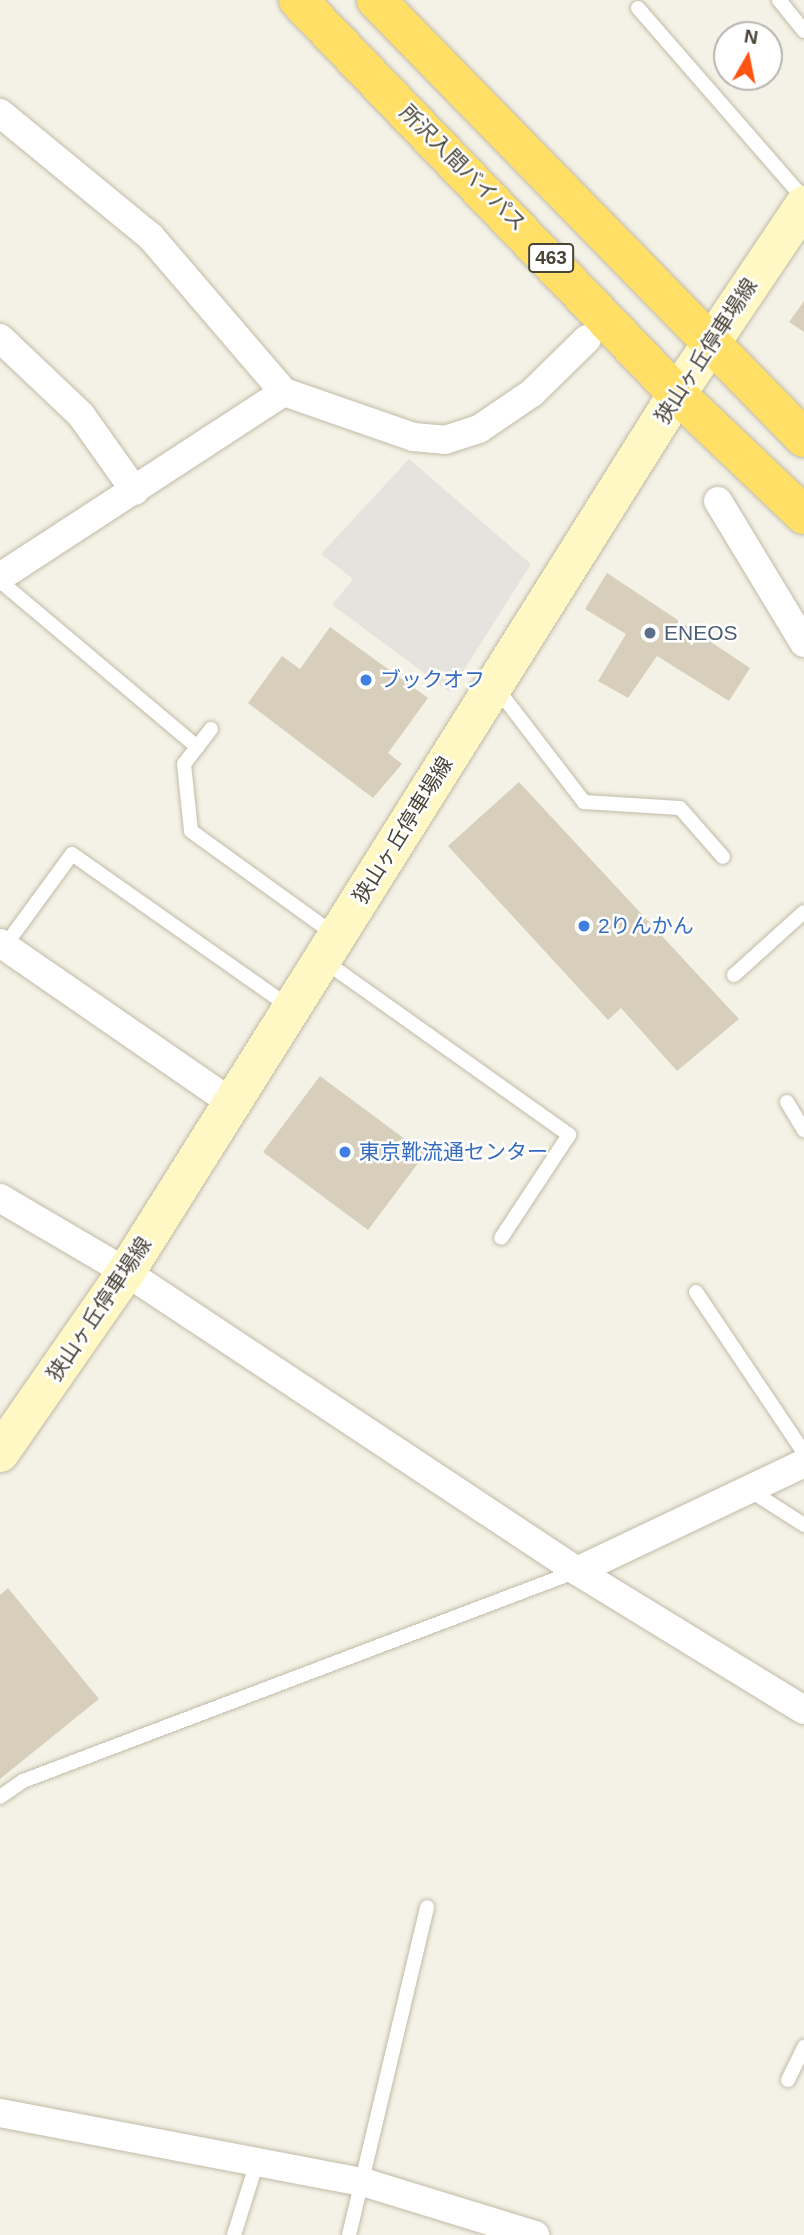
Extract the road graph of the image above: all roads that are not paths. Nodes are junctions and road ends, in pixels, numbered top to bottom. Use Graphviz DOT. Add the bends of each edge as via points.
graph roads {
  1 [pos="298,0"];
  2 [pos="376,0"];
  3 [pos="779,0"];
  4 [pos="638,8"];
  5 [pos="804,31"];
  6 [pos="0,113"];
  7 [pos="804,199"];
  8 [pos="804,205"];
  9 [pos="0,338"];
  10 [pos="587,339"];
  11 [pos="711,343"];
  12 [pos="284,392"];
  13 [pos="677,394"];
  14 [pos="804,438"];
  15 [pos="135,491"];
  16 [pos="718,501"];
  17 [pos="804,515"];
  18 [pos="0,579"];
  19 [pos="804,643"];
  20 [pos="494,685"];
  21 [pos="211,729"];
  22 [pos="197,747"];
  23 [pos="723,857"];
  24 [pos="804,912"];
  25 [pos="2,945"];
  26 [pos="329,948"];
  27 [pos="734,975"];
  28 [pos="292,1007"];
  29 [pos="232,1102"];
  30 [pos="787,1102"];
  31 [pos="804,1130"];
  32 [pos="0,1198"];
  33 [pos="501,1238"];
  34 [pos="126,1272"];
  35 [pos="696,1292"];
  36 [pos="804,1453"];
  37 [pos="0,1454"];
  38 [pos="804,1463"];
  39 [pos="748,1489"];
  40 [pos="804,1525"];
  41 [pos="577,1571"];
  42 [pos="804,1710"];
  43 [pos="0,1797"];
  44 [pos="427,1907"];
  45 [pos="804,2047"];
  46 [pos="788,2080"];
  47 [pos="0,2113"];
  48 [pos="257,2162"];
  49 [pos="366,2183"];
  50 [pos="234,2235"];
  51 [pos="349,2235"];
  52 [pos="535,2235"];
  1 -- 13 [label="highway, 所沢入間バイパス / 463"];
  2 -- 11 [label="highway, 463"];
  3 -- 5 [label="lane"];
  4 -- 7 [label="lane"];
  6 -- 12 [label="street" via="151,237"];
  8 -- 11 [label="main road, 狭山ヶ丘停車場線"];
  9 -- 15 [label="street" via="81,415"];
  10 -- 12 [label="street" via="532,393 479,429 445,440 413,437"];
  11 -- 13 [label="main road, 狭山ヶ丘停車場線"];
  11 -- 14 [label="highway, 463"];
  12 -- 15 [label="street"];
  13 -- 17 [label="highway, 所沢入間バイパス / 463"];
  13 -- 20 [label="main road, 狭山ヶ丘停車場線"];
  15 -- 18 [label="street"];
  16 -- 19 [label="street"];
  18 -- 22 [label="lane"];
  20 -- 23 [label="lane" via="584,803 680,808"];
  20 -- 26 [label="main road, 狭山ヶ丘停車場線"];
  21 -- 22 [label="lane"];
  22 -- 26 [label="lane" via="184,764 191,831"];
  24 -- 27 [label="lane"];
  25 -- 28 [label="lane" via="72,854"];
  25 -- 29 [label="street"];
  26 -- 28 [label="main road, 狭山ヶ丘停車場線"];
  26 -- 33 [label="lane" via="569,1135"];
  28 -- 29 [label="main road, 狭山ヶ丘停車場線"];
  29 -- 34 [label="main road, 狭山ヶ丘停車場線"];
  30 -- 31 [label="lane"];
  32 -- 34 [label="street"];
  34 -- 37 [label="main road, 狭山ヶ丘停車場線"];
  34 -- 41 [label="street"];
  35 -- 36 [label="lane"];
  38 -- 39 [label="street"];
  39 -- 40 [label="lane"];
  39 -- 41 [label="street"];
  41 -- 42 [label="street"];
  41 -- 43 [label="lane" via="23,1781"];
  44 -- 49 [label="lane"];
  45 -- 46 [label="lane"];
  47 -- 48 [label="street"];
  48 -- 49 [label="street"];
  48 -- 50 [label="lane"];
  49 -- 51 [label="lane"];
  49 -- 52 [label="street"];
}
